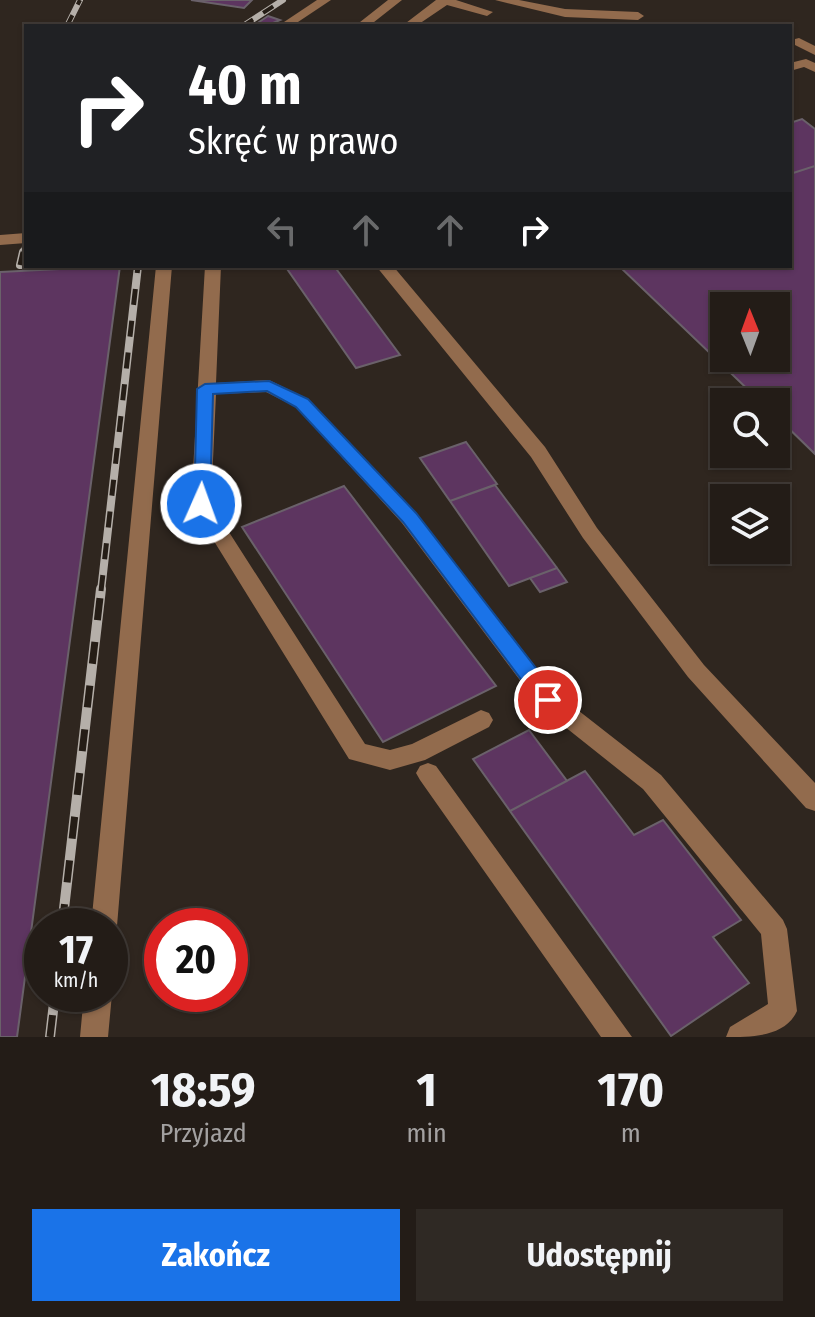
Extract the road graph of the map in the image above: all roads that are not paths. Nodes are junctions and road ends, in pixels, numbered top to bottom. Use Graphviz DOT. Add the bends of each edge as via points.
graph roads {
  1 [pos="325,0"];
  2 [pos="396,0"];
  3 [pos="443,0"];
  4 [pos="501,0"];
  5 [pos="638,16"];
  6 [pos="474,22"];
  7 [pos="287,24"];
  8 [pos="364,24"];
  9 [pos="411,24"];
  10 [pos="799,42"];
  11 [pos="813,61"];
  12 [pos="792,66"];
  13 [pos="24,238"];
  14 [pos="0,240"];
  15 [pos="164,268"];
  16 [pos="213,268"];
  17 [pos="386,268"];
  18 [pos="205,389"];
  19 [pos="481,720"];
  20 [pos="428,773"];
  21 [pos="815,800"];
  22 [pos="106,908"];
  23 [pos="96,1012"];
  24 [pos="94,1037"];
  25 [pos="618,1037"];
  26 [pos="740,1037"];
  1 -- 7 [label="lane"];
  2 -- 8 [label="lane"];
  3 -- 6 [label="lane" via="487,12"];
  3 -- 9 [label="lane"];
  4 -- 5 [label="lane" via="555,11"];
  10 -- 11 [label="lane"];
  11 -- 12 [label="lane"];
  13 -- 14 [label="lane"];
  15 -- 22 [label="lane"];
  16 -- 18 [label="lane"];
  17 -- 21 [label="lane" via="538,452 590,533 696,671"];
  18 -- 19 [label="lane" via="201,504 357,752 390,760 417,753"];
  18 -- 26 [label="lane" via="269,386 302,403 409,518 548,700 652,782 774,929 783,1011"];
  20 -- 25 [label="lane"];
  23 -- 24 [label="lane"];
}
